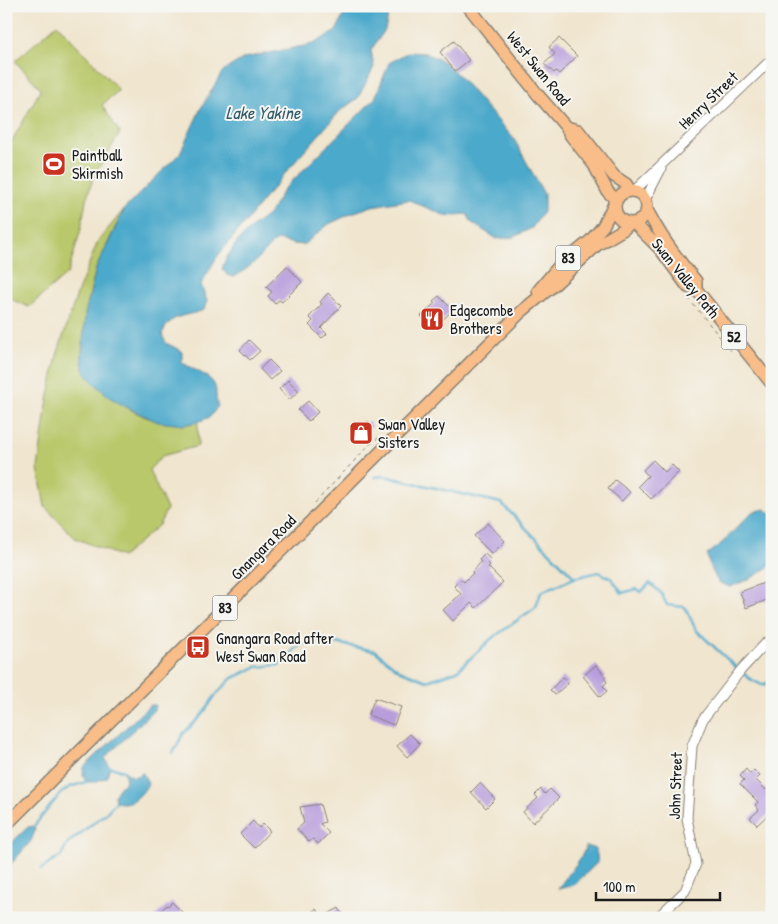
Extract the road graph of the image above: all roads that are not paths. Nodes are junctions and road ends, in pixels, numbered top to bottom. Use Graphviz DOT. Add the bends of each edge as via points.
graph roads {
  1 [pos="468,6"];
  2 [pos="772,59"];
  3 [pos="566,127"];
  4 [pos="664,162"];
  5 [pos="632,191"];
  6 [pos="615,202"];
  7 [pos="646,205"];
  8 [pos="632,223"];
  9 [pos="696,289"];
  10 [pos="521,312"];
  11 [pos="772,384"];
  12 [pos="772,639"];
  13 [pos="6,825"];
  14 [pos="657,918"];
  1 -- 3 [label="main road, West Swan Road / 52"];
  2 -- 4 [label="street, Henry Street"];
  3 -- 5 [label="main road, West Swan Road / 52" via="578,130 614,176"];
  3 -- 6 [label="main road, West Swan Road / 52" via="594,165"];
  4 -- 5 [label="street, Henry Street"];
  4 -- 7 [label="street, Henry Street"];
  5 -- 6 [label="main road" via="622,193"];
  5 -- 7 [label="main road, 52" via="638,192"];
  6 -- 8 [label="main road, 52" via="616,215"];
  6 -- 10 [label="main road, Gnangara Road / 83" via="596,234 559,266"];
  7 -- 8 [label="main road" via="642,218"];
  7 -- 9 [label="main road, 52" via="655,226 696,281"];
  8 -- 9 [label="main road, 52" via="661,250 688,287"];
  8 -- 10 [label="main road, Gnangara Road / 83" via="597,245"];
  9 -- 11 [label="main road, 52"];
  10 -- 13 [label="main road, Gnangara Road / 83"];
  12 -- 14 [label="street, John Street" via="741,670 703,719 692,746 687,818 696,864 685,891"];
}
